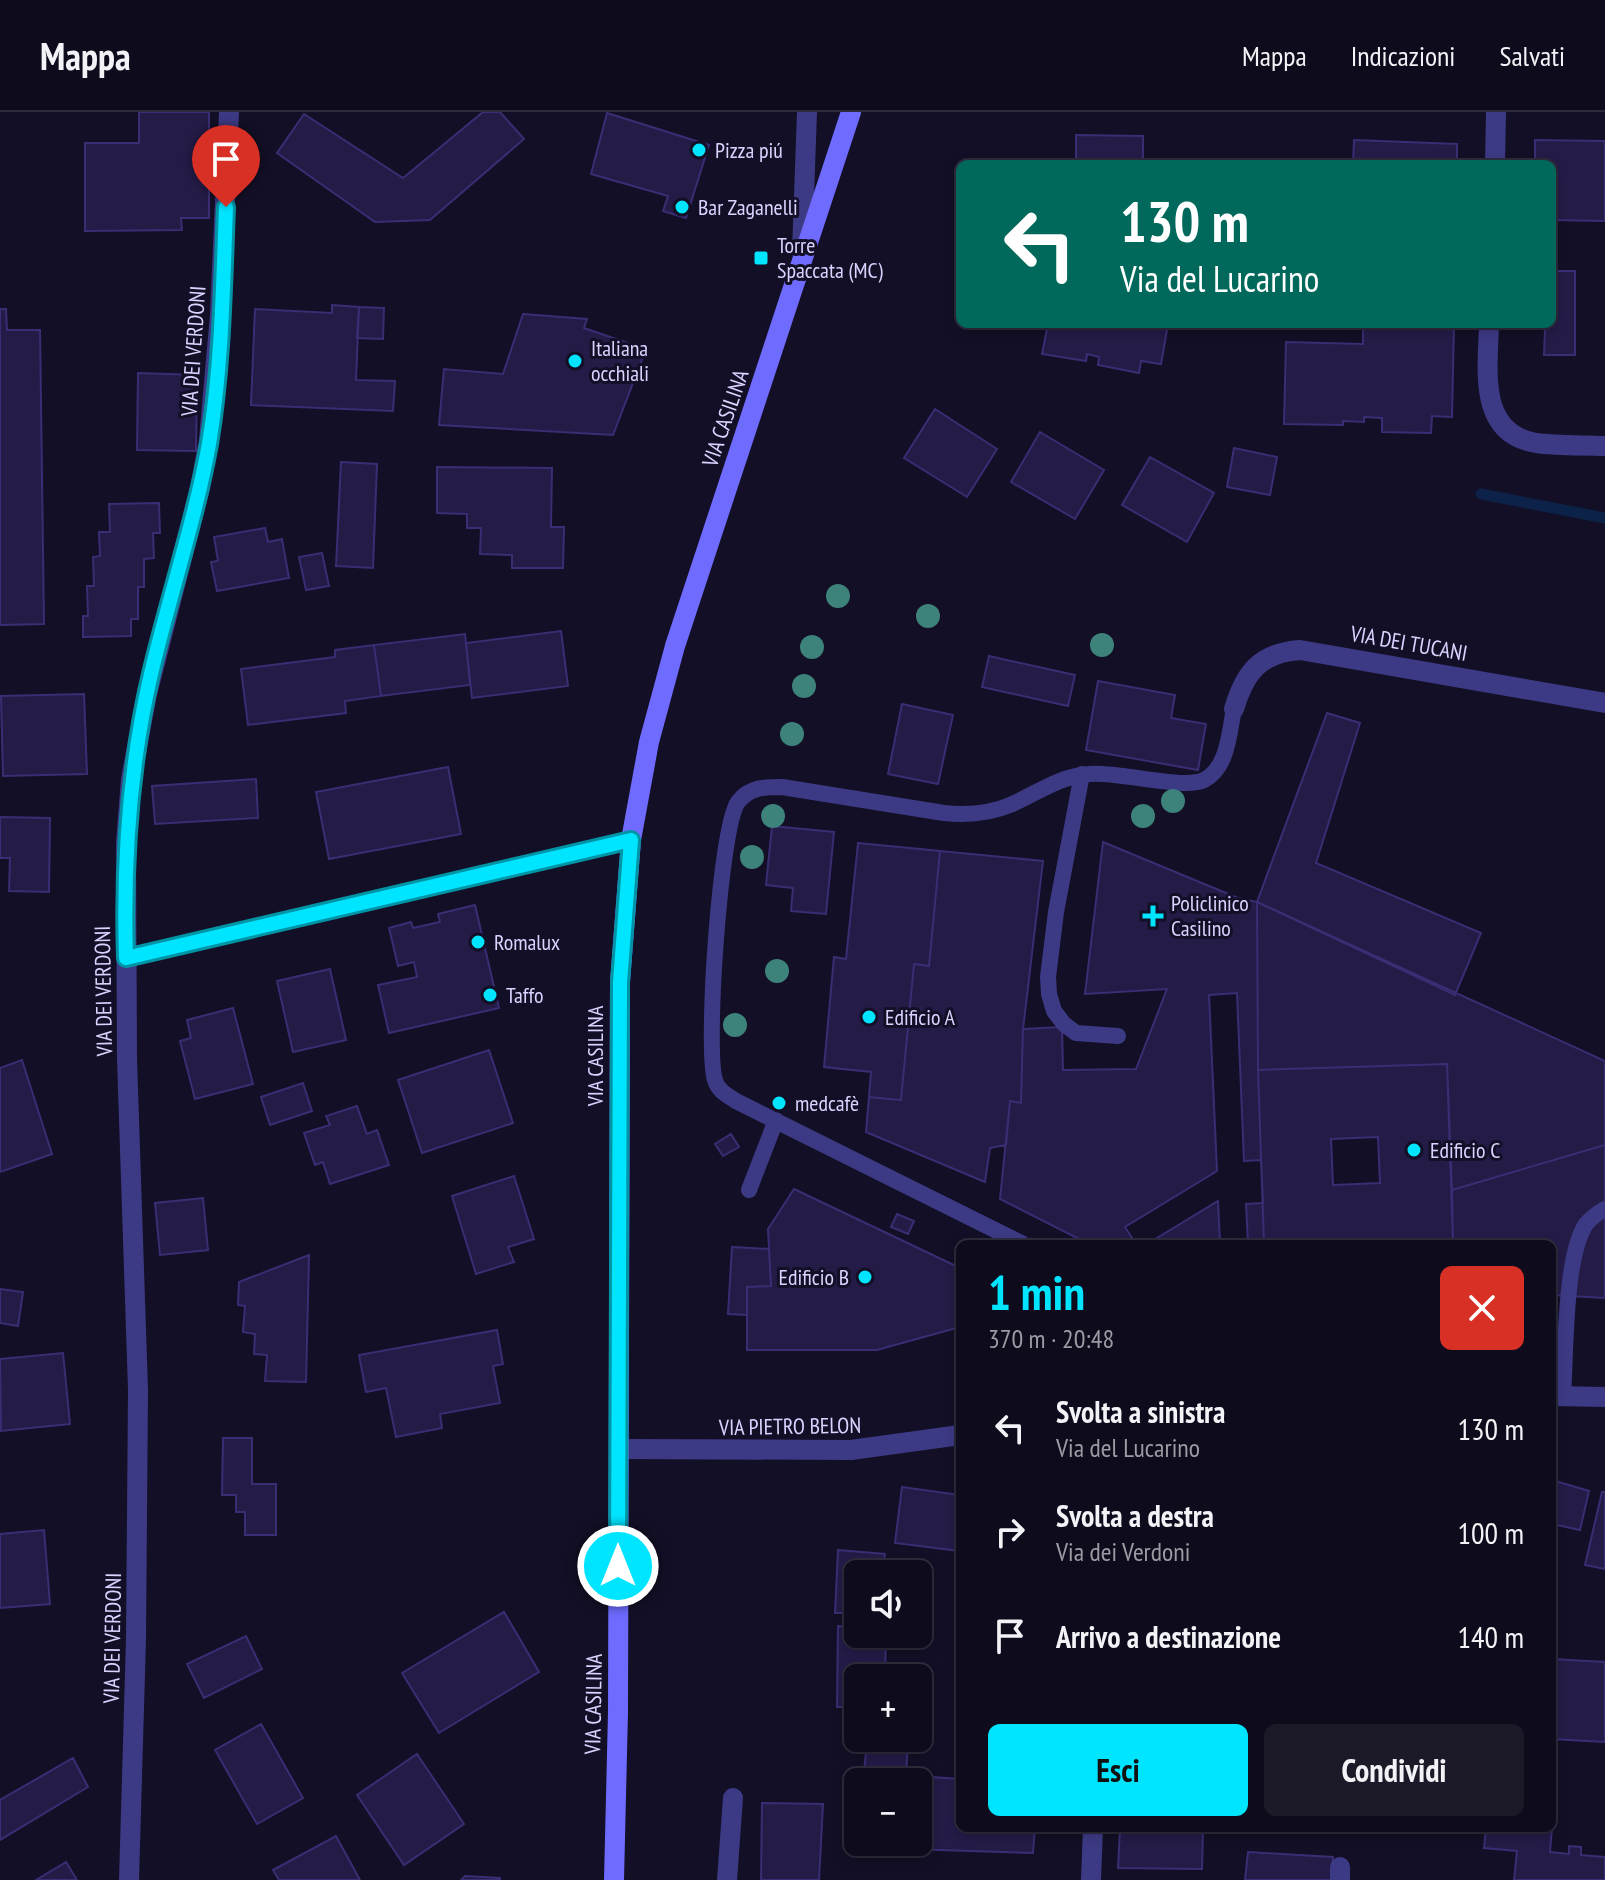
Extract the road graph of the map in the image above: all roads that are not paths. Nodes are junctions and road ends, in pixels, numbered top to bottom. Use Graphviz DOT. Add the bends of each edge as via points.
graph roads {
  1 [pos="229,112"];
  2 [pos="807,112"];
  3 [pos="851,112"];
  4 [pos="1496,112"];
  5 [pos="1495,160"];
  6 [pos="802,259"];
  7 [pos="1489,328"];
  8 [pos="1605,446"];
  9 [pos="1605,703"];
  10 [pos="1234,709"];
  11 [pos="1082,774"];
  12 [pos="631,840"];
  13 [pos="126,958"];
  14 [pos="1118,1036"];
  15 [pos="776,1120"];
  16 [pos="749,1190"];
  17 [pos="1605,1209"];
  18 [pos="1015,1240"];
  19 [pos="1558,1396"];
  20 [pos="1605,1397"];
  21 [pos="956,1436"];
  22 [pos="619,1449"];
  23 [pos="733,1798"];
  24 [pos="1093,1832"];
  25 [pos="129,1880"];
  26 [pos="614,1880"];
  27 [pos="727,1880"];
  28 [pos="1091,1880"];
  1 -- 13 [label="street, VIA DEI VERDONI" via="213,407 200,488 137,746 126,842"];
  2 -- 6 [label="street, VIA CASILINA"];
  3 -- 6 [label="main road, VIA CASILINA"];
  4 -- 5 [label="street"];
  6 -- 12 [label="main road, VIA CASILINA" via="668,668"];
  7 -- 8 [label="street" via="1488,390 1499,423 1534,442"];
  9 -- 10 [label="street, VIA DEI TUCANI" via="1300,650 1275,653 1259,663"];
  10 -- 11 [label="lane" via="1224,756 1201,782"];
  11 -- 14 [label="lane" via="1056,912 1049,994 1059,1018 1076,1033"];
  11 -- 15 [label="lane" via="995,810 957,815 782,787 755,789 739,800 718,911 712,1065 714,1080 724,1093"];
  12 -- 13 [label="lane"];
  12 -- 22 [label="main road, VIA CASILINA" via="620,982"];
  13 -- 25 [label="street, VIA DEI VERDONI" via="138,1534"];
  15 -- 16 [label="lane"];
  15 -- 18 [label="lane"];
  17 -- 19 [label="lane" via="1587,1223 1577,1248"];
  19 -- 20 [label="street"];
  21 -- 22 [label="street, VIA PIETRO BELON" via="851,1450"];
  22 -- 26 [label="main road, VIA CASILINA"];
  23 -- 27 [label="street"];
  24 -- 28 [label="street"];
}
